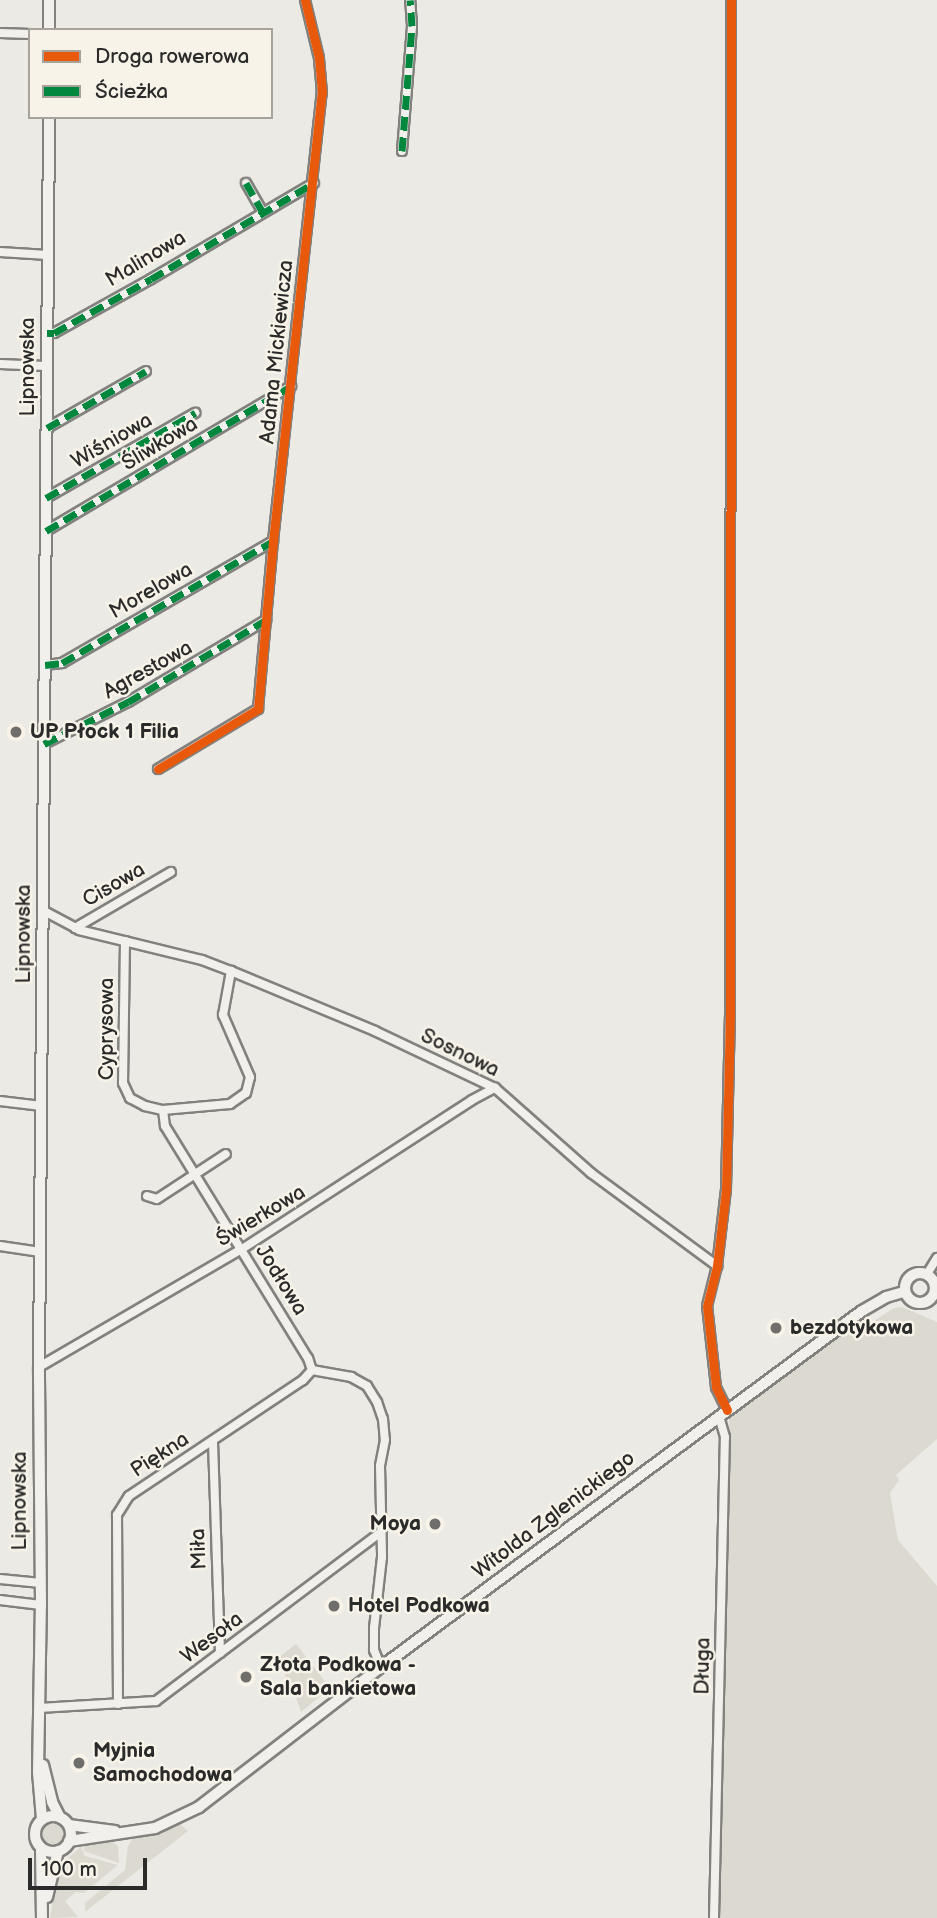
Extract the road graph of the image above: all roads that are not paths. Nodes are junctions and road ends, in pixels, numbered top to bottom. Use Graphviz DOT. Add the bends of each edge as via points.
graph roads {
  1 [pos="49,0"];
  2 [pos="305,0"];
  3 [pos="410,0"];
  4 [pos="731,0"];
  5 [pos="49,28"];
  6 [pos="0,33"];
  7 [pos="28,34"];
  8 [pos="48,119"];
  9 [pos="402,151"];
  10 [pos="314,183"];
  11 [pos="246,184"];
  12 [pos="262,211"];
  13 [pos="0,252"];
  14 [pos="48,255"];
  15 [pos="47,333"];
  16 [pos="0,364"];
  17 [pos="46,366"];
  18 [pos="146,371"];
  19 [pos="291,386"];
  20 [pos="195,413"];
  21 [pos="47,428"];
  22 [pos="46,498"];
  23 [pos="46,531"];
  24 [pos="273,541"];
  25 [pos="266,620"];
  26 [pos="45,665"];
  27 [pos="44,744"];
  28 [pos="158,769"];
  29 [pos="171,872"];
  30 [pos="44,911"];
  31 [pos="75,928"];
  32 [pos="125,941"];
  33 [pos="231,971"];
  34 [pos="495,1088"];
  35 [pos="0,1101"];
  36 [pos="41,1106"];
  37 [pos="163,1110"];
  38 [pos="226,1154"];
  39 [pos="194,1174"];
  40 [pos="147,1196"];
  41 [pos="0,1246"];
  42 [pos="242,1249"];
  43 [pos="41,1252"];
  44 [pos="937,1258"];
  45 [pos="717,1266"];
  46 [pos="927,1274"];
  47 [pos="904,1292"];
  48 [pos="933,1302"];
  49 [pos="39,1367"];
  50 [pos="312,1370"];
  51 [pos="723,1413"];
  52 [pos="213,1442"];
  53 [pos="381,1532"];
  54 [pos="0,1579"];
  55 [pos="41,1583"];
  56 [pos="0,1600"];
  57 [pos="41,1605"];
  58 [pos="220,1653"];
  59 [pos="381,1667"];
  60 [pos="118,1704"];
  61 [pos="39,1708"];
  62 [pos="40,1750"];
  63 [pos="59,1816"];
  64 [pos="42,1819"];
  65 [pos="69,1825"];
  66 [pos="122,1832"];
  67 [pos="69,1842"];
  68 [pos="41,1848"];
  69 [pos="58,1851"];
  70 [pos="43,1918"];
  71 [pos="714,1918"];
  1 -- 5 [label="main road"];
  2 -- 10 [label="street, Adama Mickiewicza" via="322,93"];
  3 -- 9 [label="street"];
  4 -- 45 [label="street" via="730,1016 726,1189"];
  6 -- 7 [label="street"];
  8 -- 14 [label="main road, Lipnowska"];
  10 -- 12 [label="street, Malinowa"];
  10 -- 19 [label="street, Adama Mickiewicza"];
  11 -- 12 [label="street"];
  12 -- 15 [label="street, Malinowa" via="151,279"];
  13 -- 14 [label="street"];
  14 -- 15 [label="main road, Lipnowska"];
  15 -- 17 [label="main road, Lipnowska"];
  16 -- 17 [label="street"];
  17 -- 21 [label="main road, Lipnowska"];
  18 -- 21 [label="street"];
  19 -- 23 [label="street, Śliwkowa"];
  19 -- 24 [label="street, Adama Mickiewicza"];
  20 -- 22 [label="street, Wiśniowa"];
  21 -- 22 [label="main road, Lipnowska"];
  22 -- 23 [label="main road, Lipnowska"];
  23 -- 26 [label="main road, Lipnowska"];
  24 -- 25 [label="street, Adama Mickiewicza"];
  24 -- 26 [label="street, Morelowa" via="62,663"];
  25 -- 27 [label="street, Agrestowa" via="128,702"];
  25 -- 28 [label="street, Adama Mickiewicza" via="258,709"];
  26 -- 27 [label="main road, Lipnowska"];
  27 -- 30 [label="main road, Lipnowska"];
  29 -- 31 [label="street, Cisowa"];
  30 -- 31 [label="street, Sosnowa"];
  30 -- 36 [label="main road, Lipnowska"];
  31 -- 32 [label="street, Sosnowa"];
  32 -- 33 [label="street, Sosnowa"];
  32 -- 37 [label="street, Cyprysowa" via="123,1083 130,1098"];
  33 -- 34 [label="street, Sosnowa"];
  33 -- 37 [label="street" via="223,1015 250,1077 246,1093 230,1104"];
  34 -- 42 [label="street, Świerkowa"];
  34 -- 45 [label="street, Sosnowa" via="591,1173"];
  35 -- 36 [label="street"];
  36 -- 43 [label="main road, Lipnowska"];
  37 -- 39 [label="street, Jodłowa" via="165,1126"];
  38 -- 39 [label="street"];
  39 -- 40 [label="street" via="157,1199"];
  39 -- 42 [label="street, Jodłowa"];
  41 -- 43 [label="street"];
  42 -- 49 [label="street, Świerkowa"];
  42 -- 50 [label="street, Jodłowa"];
  43 -- 49 [label="main road, Lipnowska"];
  44 -- 46 [label="street"];
  45 -- 51 [label="street" via="707,1306"];
  46 -- 47 [label="main road" via="910,1275"];
  46 -- 48 [label="main road" via="935,1288"];
  47 -- 48 [label="main road" via="912,1302"];
  47 -- 51 [label="main road, Witolda Zglenickiego" via="862,1311"];
  49 -- 55 [label="main road, Lipnowska"];
  50 -- 52 [label="street, Piękna"];
  50 -- 53 [label="street" via="351,1377 367,1386 377,1402 385,1440 380,1466"];
  51 -- 59 [label="main road, Witolda Zglenickiego"];
  51 -- 71 [label="street, Długa"];
  52 -- 58 [label="street, Miła"];
  52 -- 60 [label="street, Piękna" via="130,1496 117,1516"];
  53 -- 58 [label="street, Wesoła"];
  53 -- 59 [label="street" via="374,1650"];
  54 -- 55 [label="street"];
  55 -- 57 [label="main road, Lipnowska"];
  56 -- 57 [label="street"];
  57 -- 61 [label="main road, Lipnowska"];
  58 -- 60 [label="street, Wesoła" via="156,1701"];
  59 -- 66 [label="main road, Witolda Zglenickiego" via="193,1811 155,1828"];
  60 -- 61 [label="street, Wesoła"];
  61 -- 62 [label="main road, Lipnowska"];
  62 -- 63 [label="main road, Lipnowska"];
  62 -- 64 [label="main road, Lipnowska"];
  63 -- 64 [label="main road"];
  63 -- 65 [label="main road"];
  64 -- 68 [label="main road" via="34,1831"];
  65 -- 66 [label="main road, Witolda Zglenickiego"];
  65 -- 67 [label="main road"];
  66 -- 67 [label="main road, Witolda Zglenickiego"];
  67 -- 69 [label="main road"];
  68 -- 69 [label="main road"];
  68 -- 70 [label="main road"];
  69 -- 70 [label="main road"];
}
